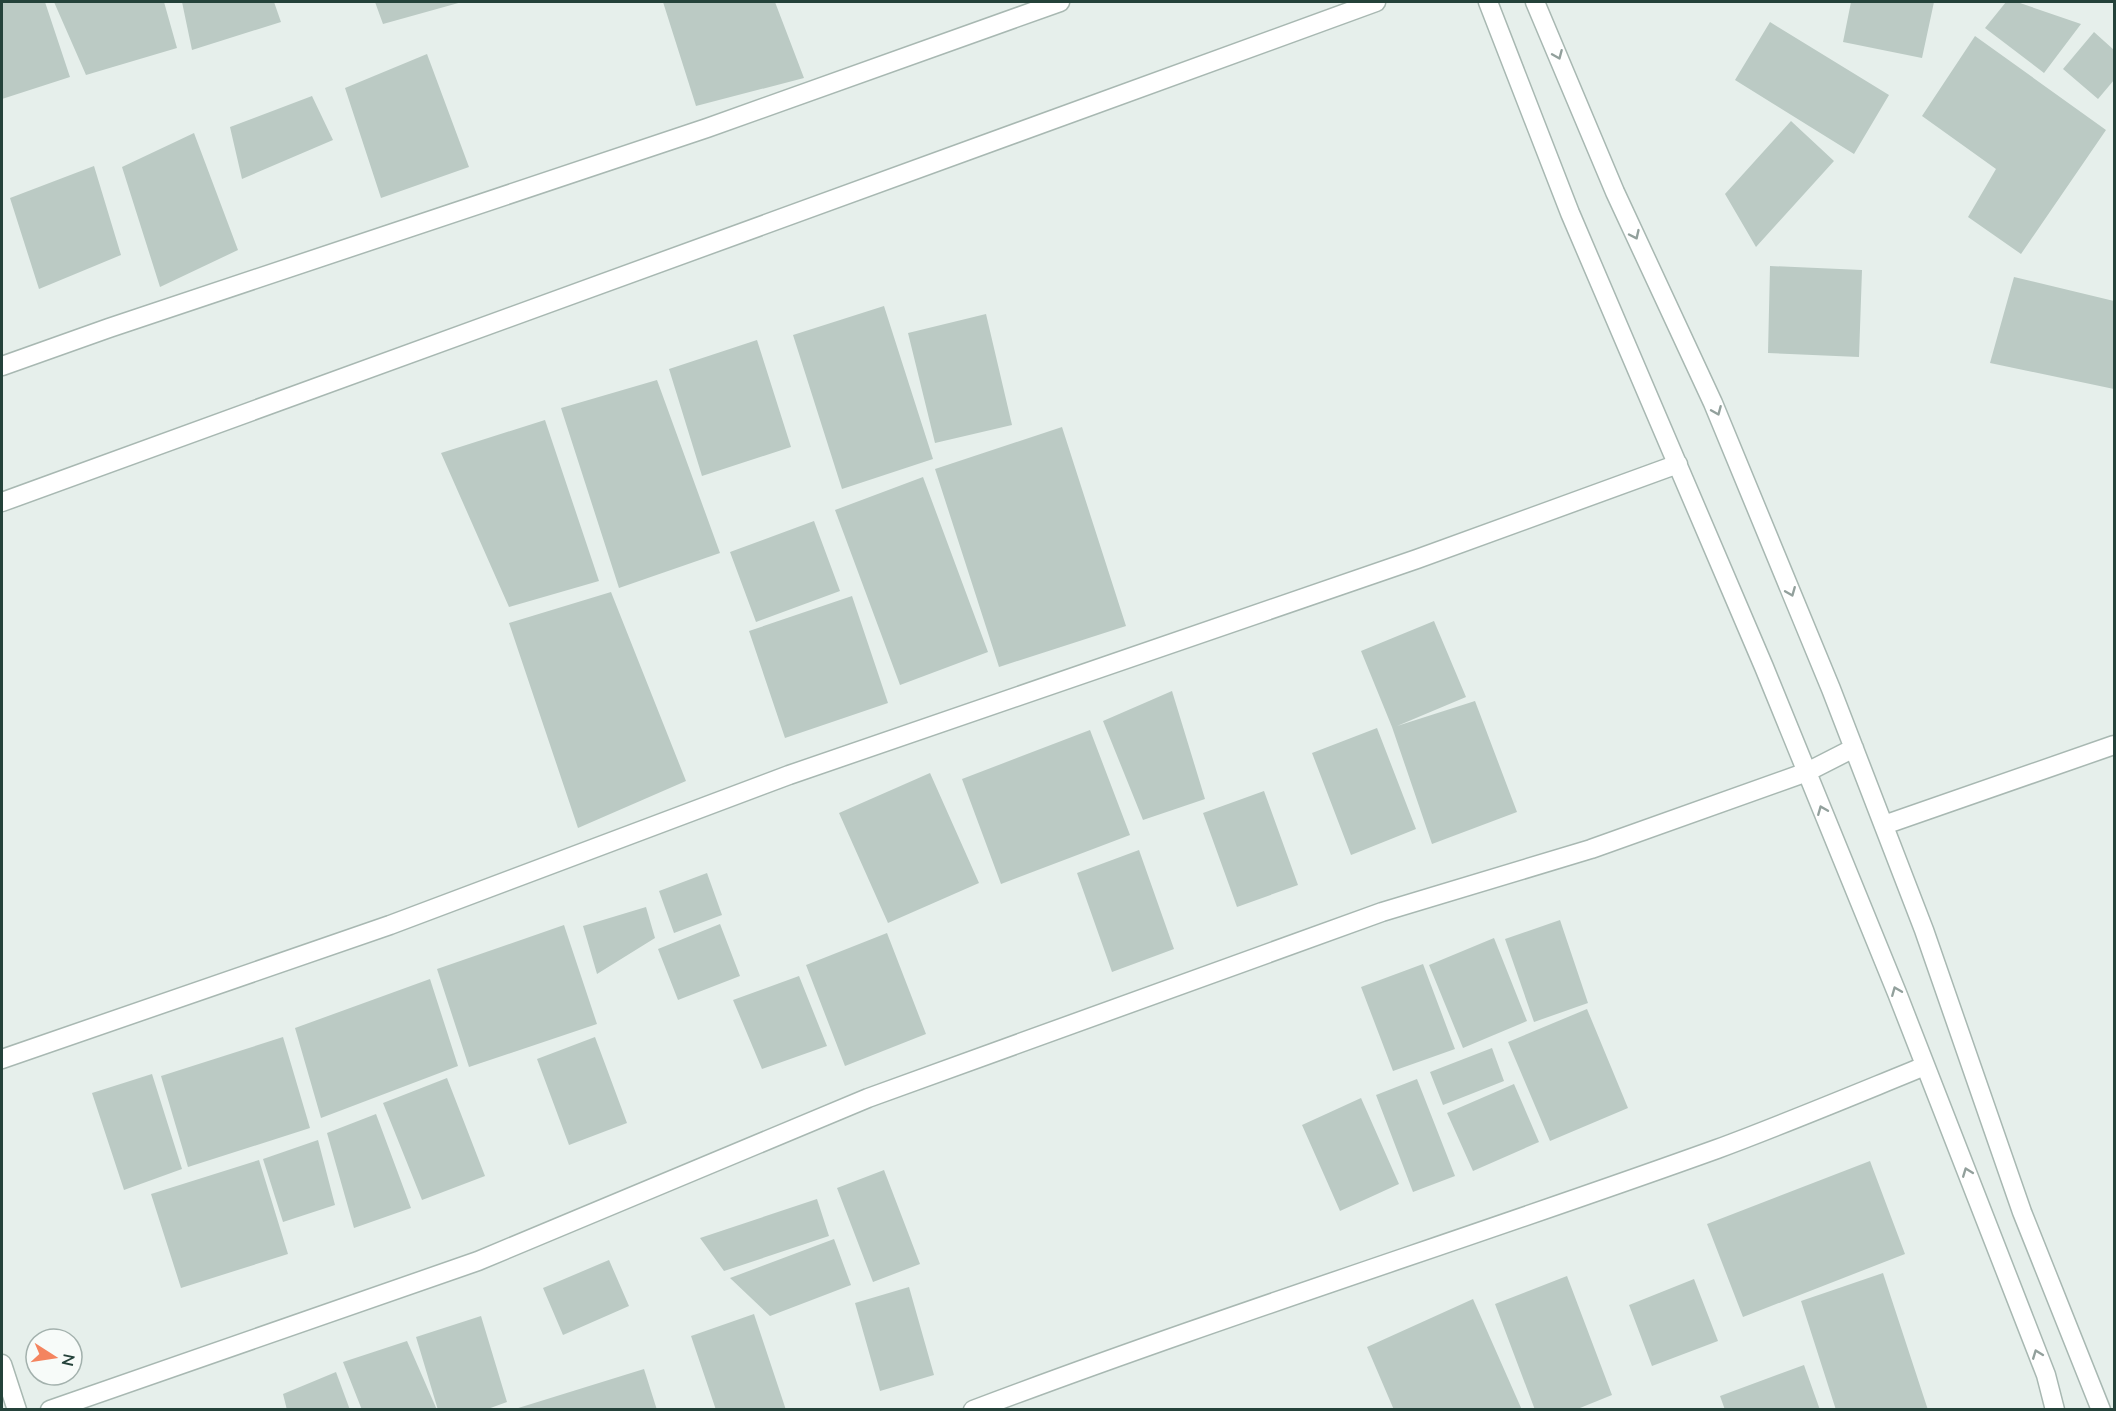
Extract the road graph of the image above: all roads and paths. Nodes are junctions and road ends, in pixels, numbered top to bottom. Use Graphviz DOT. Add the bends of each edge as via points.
graph roads {
  1 [pos="1060,2"];
  2 [pos="1376,2"];
  3 [pos="1488,2"];
  4 [pos="1535,2"];
  5 [pos="2,366"];
  6 [pos="1678,464"];
  7 [pos="2,502"];
  8 [pos="2115,745"];
  9 [pos="1854,748"];
  10 [pos="1807,772"];
  11 [pos="1884,825"];
  12 [pos="2,1059"];
  13 [pos="1925,1066"];
  14 [pos="2,1364"];
  15 [pos="17,1410"];
  16 [pos="50,1410"];
  17 [pos="973,1410"];
  18 [pos="2055,1410"];
  19 [pos="2101,1410"];
  1 -- 5 [label="street" via="707,128"];
  2 -- 7 [label="street"];
  3 -- 6 [label="street" via="1570,213"];
  4 -- 9 [label="street, one-way" via="1615,192 1713,403"];
  6 -- 10 [label="street"];
  6 -- 12 [label="street" via="1417,559 789,775 390,925"];
  8 -- 11 [label="street"];
  9 -- 10 [label="street"];
  9 -- 11 [label="street"];
  13 -- 10 [label="street, one-way"];
  10 -- 16 [label="street" via="1591,849 1382,912 880,1094 478,1261"];
  11 -- 19 [label="street" via="2022,1212"];
  13 -- 17 [label="street" via="1710,1151 1085,1367"];
  18 -- 13 [label="street, one-way" via="2046,1375"];
  14 -- 15 [label="street"];
}
